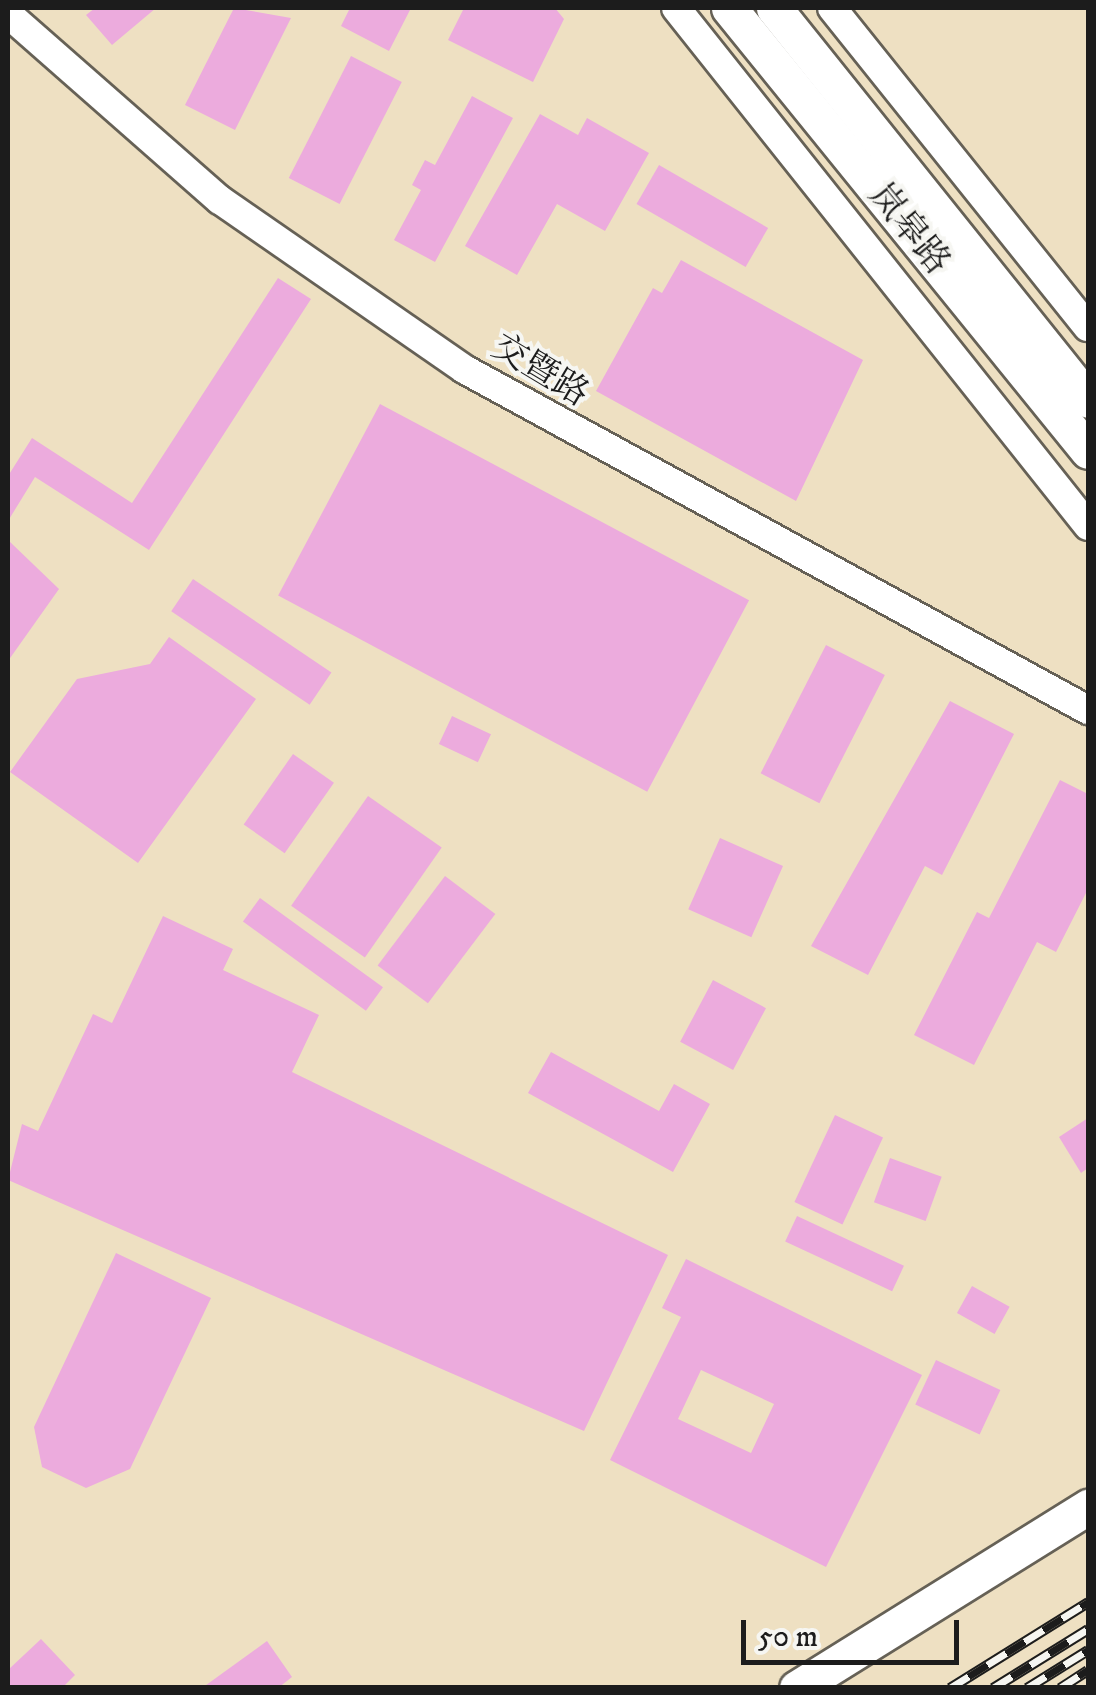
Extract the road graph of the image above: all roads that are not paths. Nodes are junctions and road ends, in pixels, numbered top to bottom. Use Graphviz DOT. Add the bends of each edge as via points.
graph roads {
  1 [pos="676,8"];
  2 [pos="729,8"];
  3 [pos="774,8"];
  4 [pos="832,8"];
  5 [pos="8,14"];
  6 [pos="1088,327"];
  7 [pos="1079,406"];
  8 [pos="1088,452"];
  9 [pos="1088,526"];
  10 [pos="1088,710"];
  11 [pos="1088,1506"];
  12 [pos="797,1688"];
  1 -- 9 [label="street"];
  2 -- 7 [label="main road, 岚皋路"];
  3 -- 7 [label="main road, 岚皋路"];
  4 -- 6 [label="street"];
  5 -- 10 [label="street, 交暨路" via="220,200 464,369"];
  7 -- 8 [label="main road, 岚皋路"];
  11 -- 12 [label="main road"];
}
